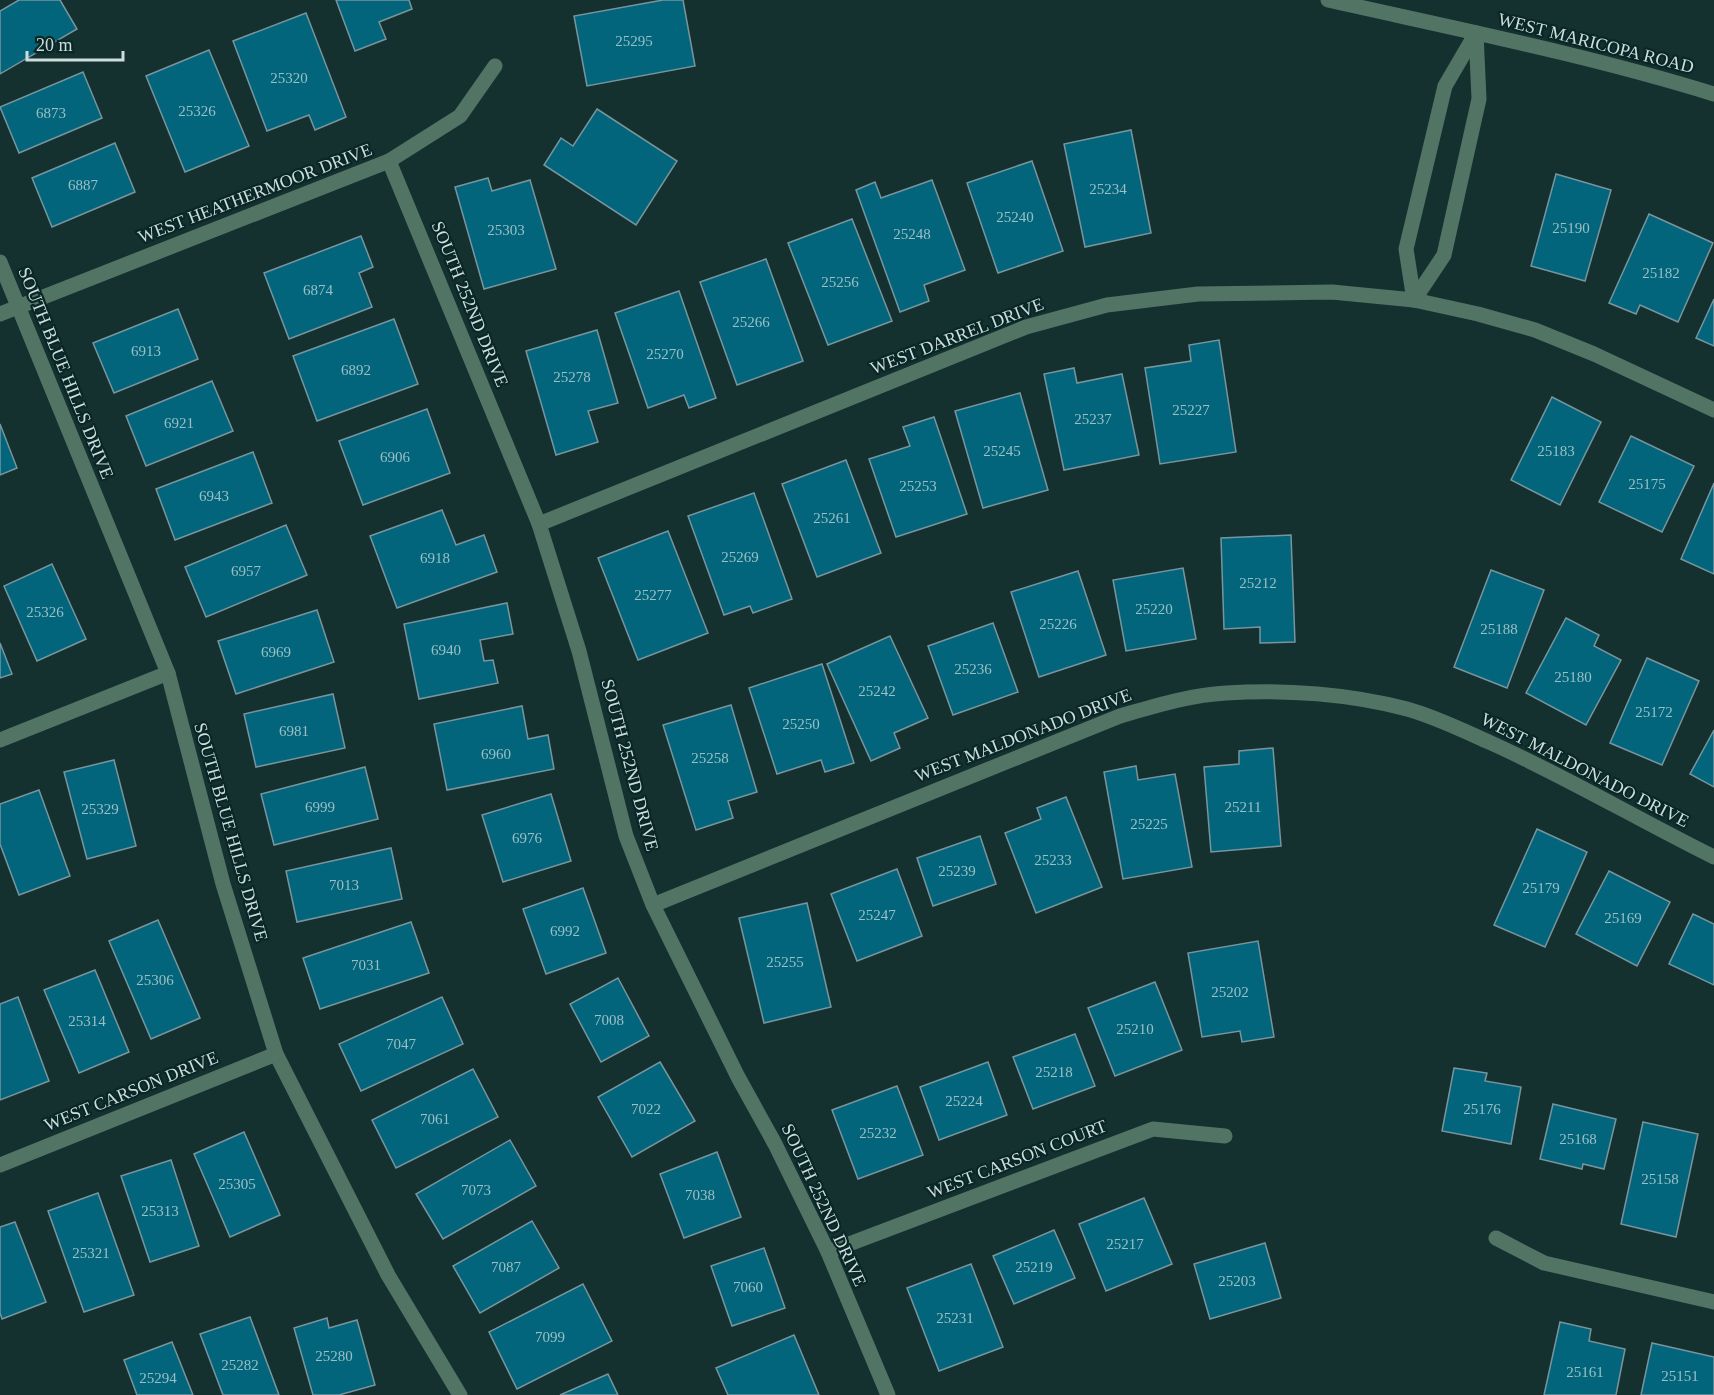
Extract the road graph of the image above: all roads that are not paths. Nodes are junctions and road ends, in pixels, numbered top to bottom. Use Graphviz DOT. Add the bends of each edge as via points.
graph roads {
  1 [pos="1328,0"];
  2 [pos="1476,33"];
  3 [pos="495,66"];
  4 [pos="1714,94"];
  5 [pos="389,161"];
  6 [pos="0,262"];
  7 [pos="1414,300"];
  8 [pos="18,306"];
  9 [pos="0,314"];
  10 [pos="1714,410"];
  11 [pos="539,524"];
  12 [pos="168,673"];
  13 [pos="0,740"];
  14 [pos="1714,857"];
  15 [pos="653,905"];
  16 [pos="276,1053"];
  17 [pos="1225,1136"];
  18 [pos="0,1165"];
  19 [pos="1496,1238"];
  20 [pos="828,1252"];
  21 [pos="1714,1302"];
  22 [pos="460,1395"];
  23 [pos="888,1395"];
  1 -- 2 [label="street, WEST MARICOPA ROAD"];
  2 -- 4 [label="street, WEST MARICOPA ROAD"];
  2 -- 7 [label="street" via="1479,99 1444,255"];
  2 -- 7 [label="street" via="1445,86 1406,249"];
  3 -- 5 [label="street, WEST HEATHERMOOR DRIVE" via="460,116"];
  5 -- 8 [label="street, WEST HEATHERMOOR DRIVE"];
  5 -- 11 [label="street, SOUTH 252ND DRIVE"];
  6 -- 8 [label="street, SOUTH BLUE HILLS DRIVE"];
  7 -- 10 [label="street, WEST DARREL DRIVE" via="1535,330"];
  7 -- 11 [label="street, WEST DARREL DRIVE" via="1332,292 1198,294 1107,305 1015,331"];
  8 -- 9 [label="street, WEST HEATHERMOOR DRIVE"];
  8 -- 12 [label="street, SOUTH BLUE HILLS DRIVE"];
  11 -- 15 [label="street, SOUTH 252ND DRIVE" via="579,651 626,836"];
  12 -- 13 [label="street"];
  12 -- 16 [label="street, SOUTH BLUE HILLS DRIVE" via="223,884"];
  14 -- 15 [label="street, WEST MALDONADO DRIVE" via="1527,759 1408,710 1346,698 1283,692 1226,693 1180,699 1120,716"];
  15 -- 20 [label="street, SOUTH 252ND DRIVE"];
  16 -- 18 [label="street, WEST CARSON DRIVE"];
  16 -- 22 [label="street, SOUTH BLUE HILLS DRIVE" via="388,1275"];
  17 -- 20 [label="street, WEST CARSON COURT" via="1153,1129"];
  19 -- 21 [label="street" via="1544,1263"];
  20 -- 23 [label="street, SOUTH 252ND DRIVE"];
}
